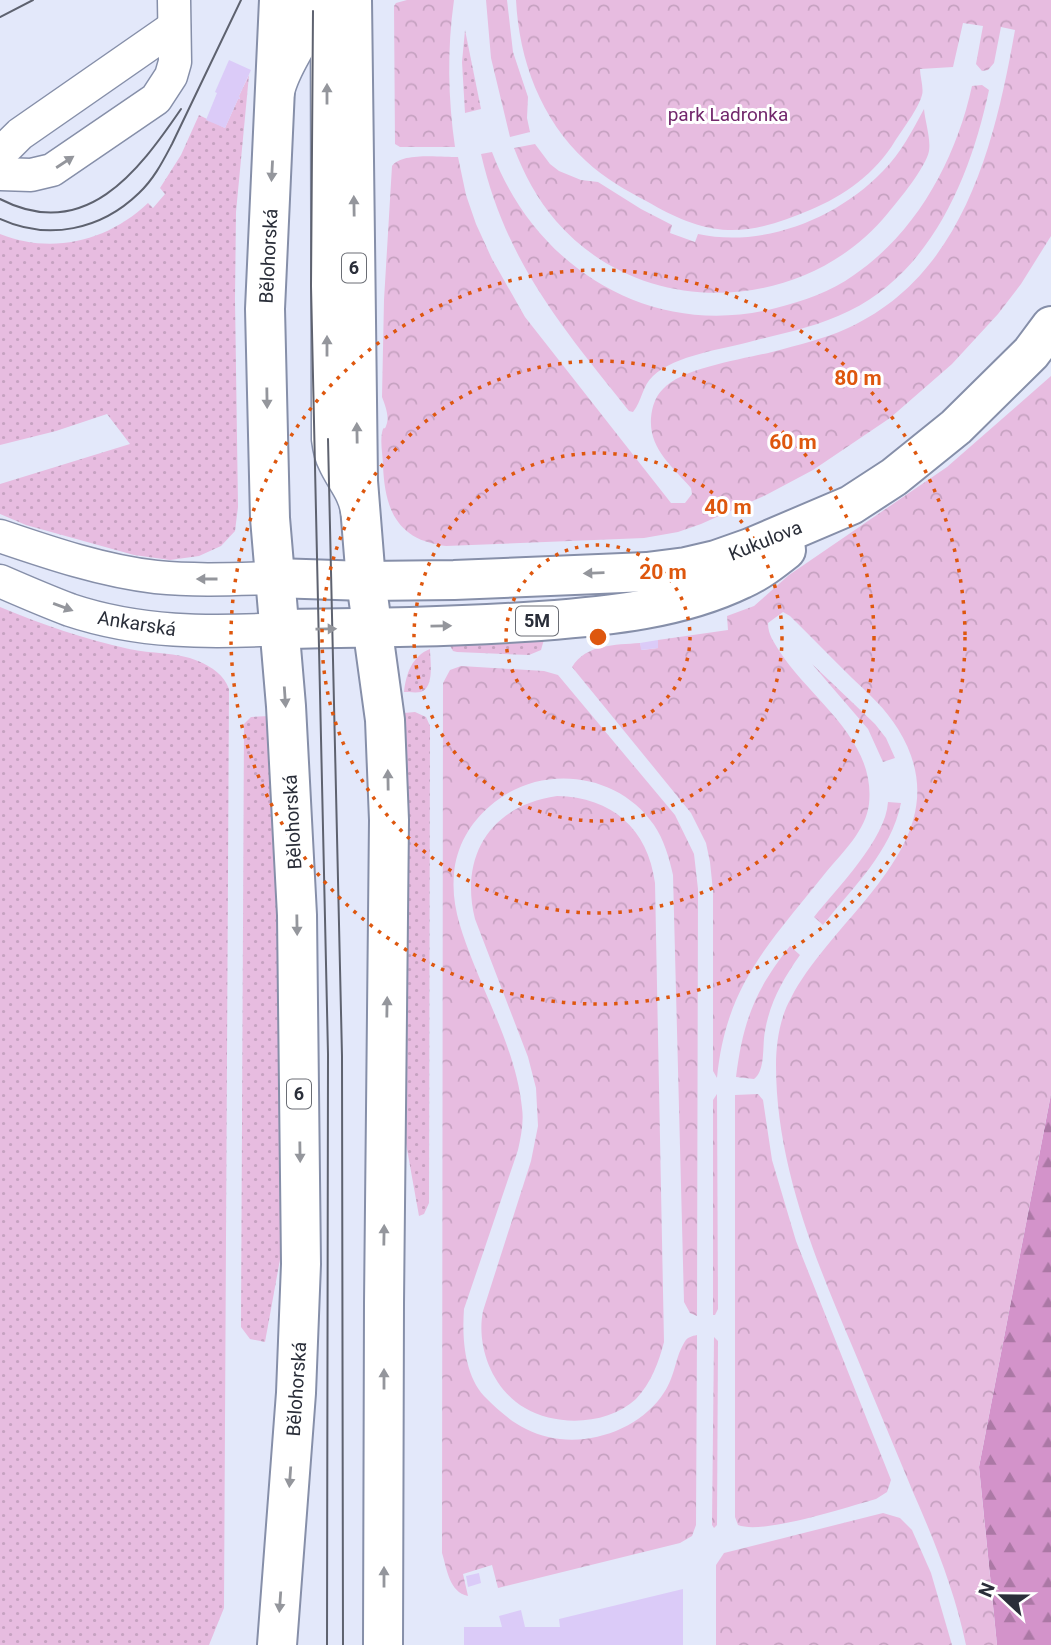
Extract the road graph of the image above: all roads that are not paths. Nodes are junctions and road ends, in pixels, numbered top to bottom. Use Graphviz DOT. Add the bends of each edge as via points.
graph roads {
  1 [pos="327,0"];
  2 [pos="352,0"];
  3 [pos="287,3"];
  4 [pos="174,14"];
  5 [pos="0,154"];
  6 [pos="0,173"];
  7 [pos="1051,326"];
  8 [pos="851,505"];
  9 [pos="360,526"];
  10 [pos="0,536"];
  11 [pos="275,578"];
  12 [pos="0,581"];
  13 [pos="366,581"];
  14 [pos="373,628"];
  15 [pos="280,629"];
  16 [pos="277,1645"];
  17 [pos="383,1645"];
  9 -- 1 [label="street, one-way" via="355,498 331,458 328,439"];
  9 -- 2 [label="main road, 6, one-way"];
  3 -- 11 [label="main road, Bělohorská / 6, one-way" via="276,102 265,309"];
  4 -- 5 [label="street"];
  6 -- 4 [label="street, one-way" via="31,175 51,170 147,107 164,89 173,69"];
  7 -- 8 [label="main road, Kukulova / 5M" via="1031,354 956,427"];
  8 -- 13 [label="main road, Kukulova / 5M, one-way" via="750,548 687,567"];
  14 -- 8 [label="main road, 5M, one-way" via="565,619 673,603 744,579"];
  9 -- 13 [label="main road, 6"];
  11 -- 10 [label="street, one-way" via="154,577 72,559"];
  11 -- 13 [label="main road, 5M"];
  11 -- 15 [label="main road, Bělohorská / 6"];
  12 -- 15 [label="street, Ankarská, one-way" via="72,610 131,624 216,633"];
  13 -- 14 [label="main road, 6"];
  15 -- 14 [label="main road, 5M, one-way"];
  17 -- 14 [label="main road, 6, one-way" via="389,820 385,720"];
  15 -- 16 [label="main road, Bělohorská / 6, one-way" via="297,915 301,1264"];
}
